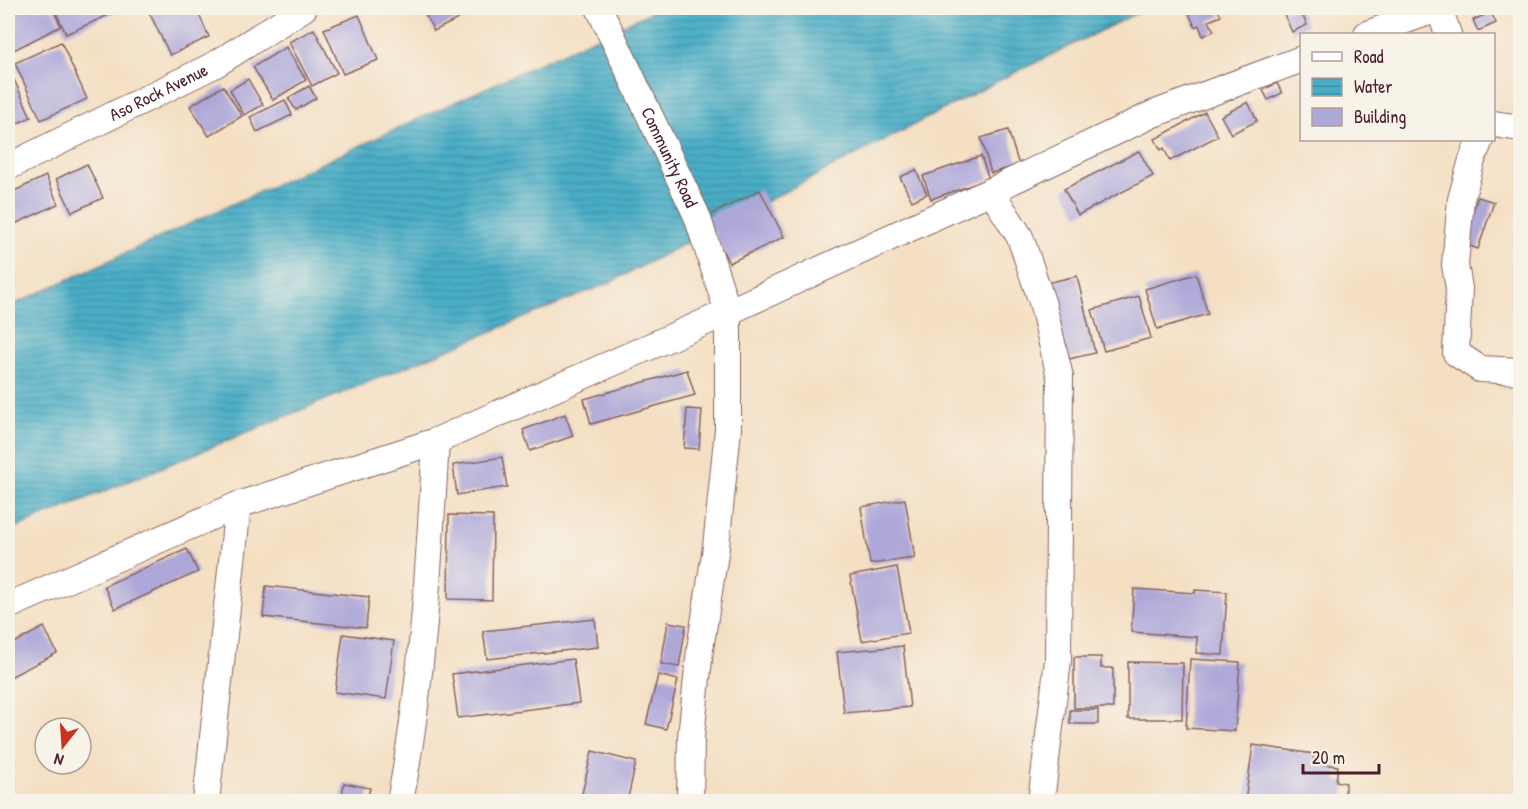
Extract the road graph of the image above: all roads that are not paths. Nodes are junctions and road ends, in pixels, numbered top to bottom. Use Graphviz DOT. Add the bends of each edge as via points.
graph roads {
  1 [pos="304,8"];
  2 [pos="599,8"];
  3 [pos="1440,8"];
  4 [pos="1370,33"];
  5 [pos="1448,33"];
  6 [pos="1300,60"];
  7 [pos="1495,124"];
  8 [pos="1521,128"];
  9 [pos="1480,141"];
  10 [pos="8,167"];
  11 [pos="991,191"];
  12 [pos="728,312"];
  13 [pos="1521,371"];
  14 [pos="436,441"];
  15 [pos="238,505"];
  16 [pos="8,606"];
  17 [pos="206,801"];
  18 [pos="400,801"];
  19 [pos="690,801"];
  20 [pos="1041,801"];
  1 -- 10 [label="street, Aso Rock Avenue" via="216,64"];
  2 -- 12 [label="street, Community Road" via="697,216"];
  3 -- 4 [label="street"];
  3 -- 5 [label="street"];
  6 -- 11 [label="street" via="1153,114"];
  7 -- 8 [label="street"];
  9 -- 13 [label="street" via="1461,199 1455,265 1459,288 1456,353 1480,369"];
  11 -- 12 [label="street"];
  11 -- 20 [label="street" via="1020,237 1043,305 1060,377 1058,660"];
  12 -- 14 [label="street"];
  12 -- 19 [label="street, Community Road" via="728,429 691,737"];
  14 -- 15 [label="street"];
  14 -- 18 [label="street" via="424,640"];
  15 -- 16 [label="street"];
  15 -- 17 [label="street"];
}
